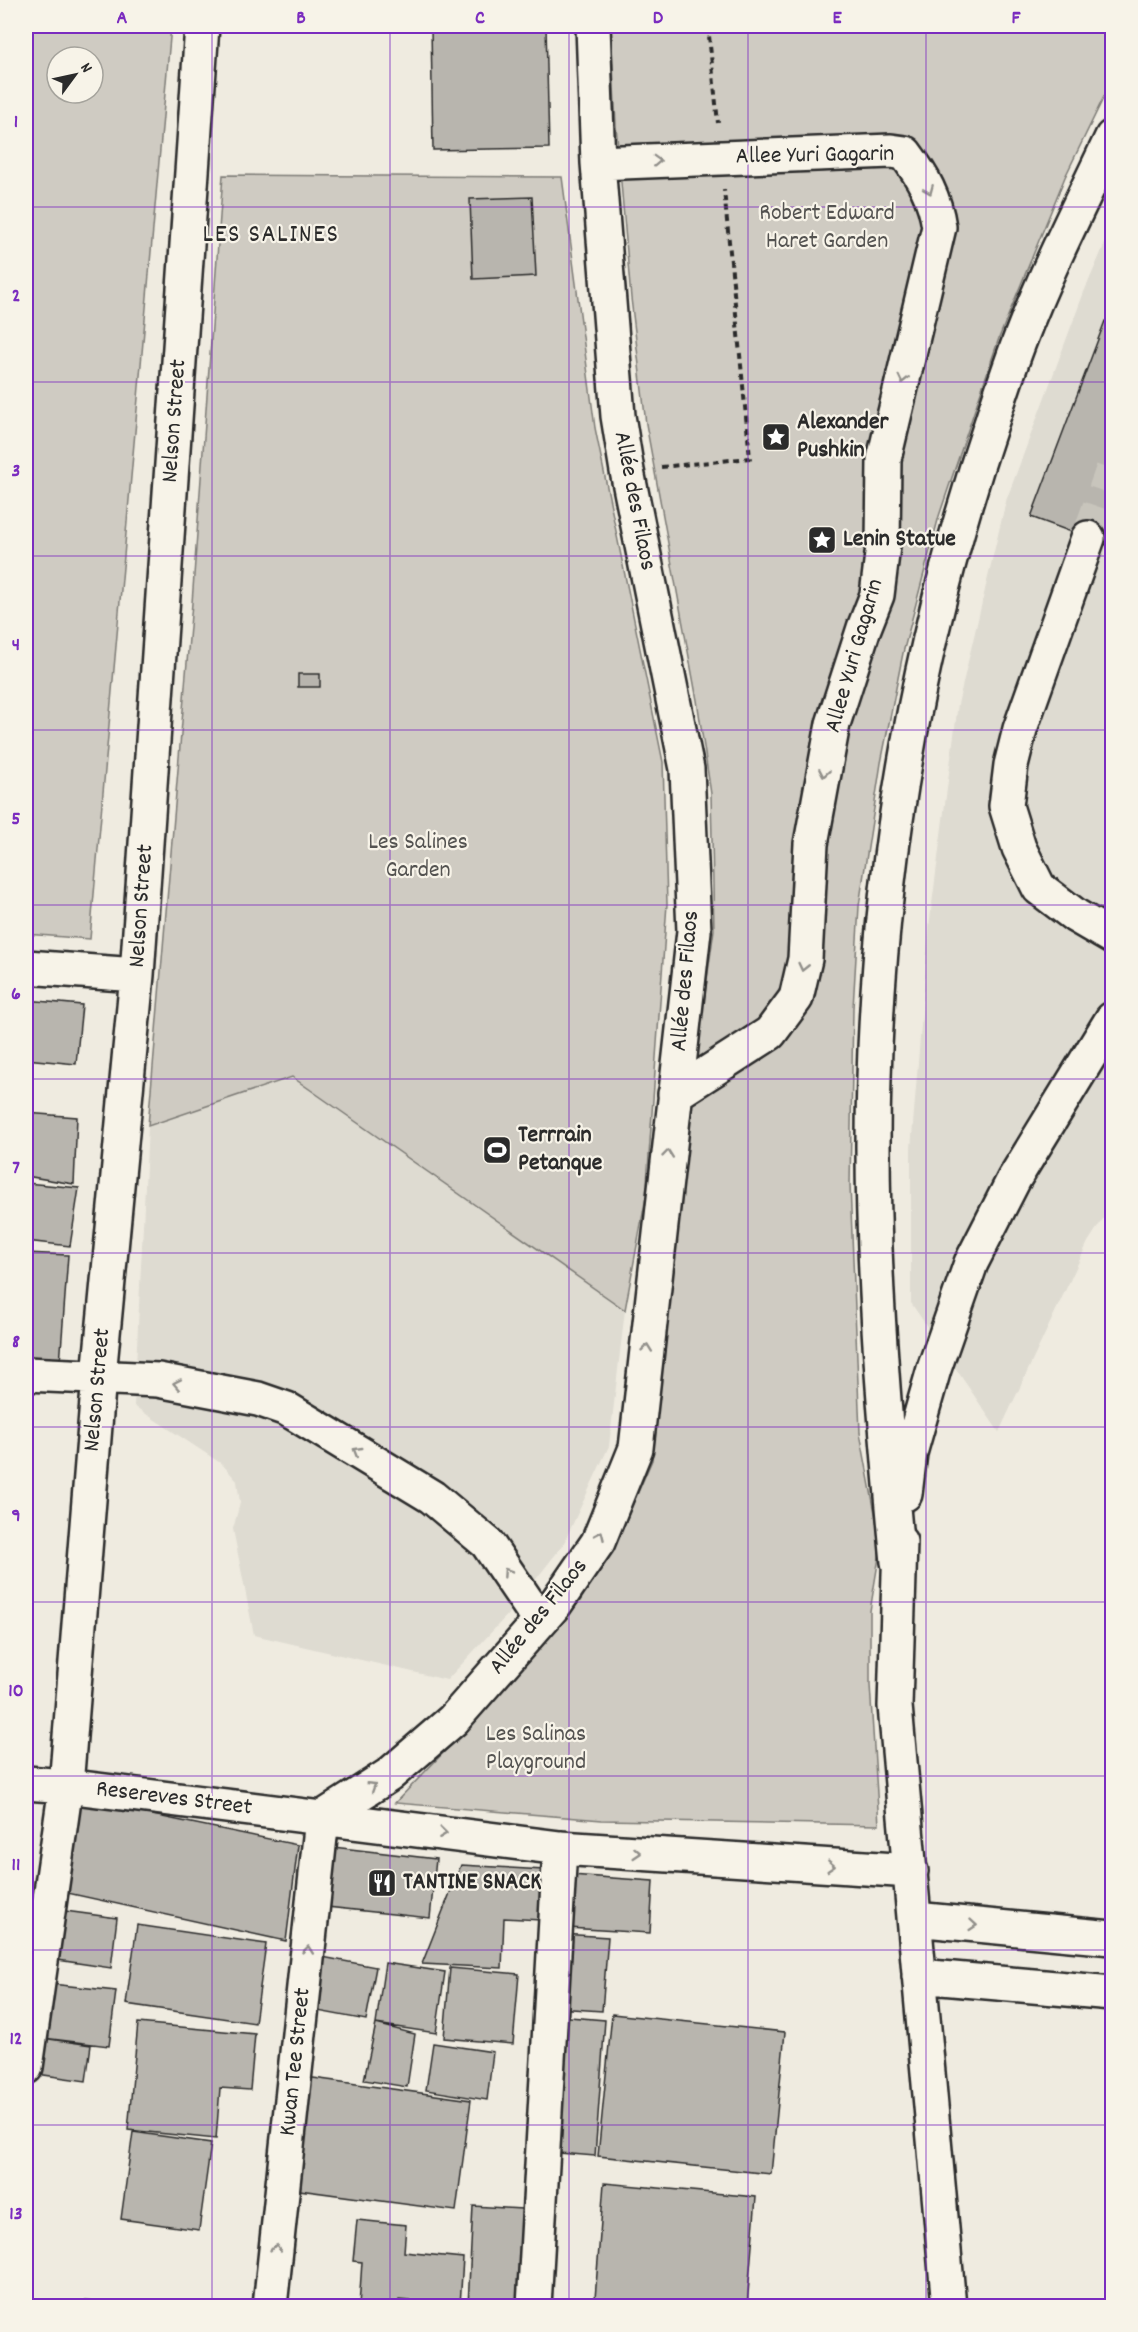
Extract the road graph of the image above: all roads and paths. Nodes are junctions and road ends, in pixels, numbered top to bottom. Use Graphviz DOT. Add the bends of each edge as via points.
graph roads {
  1 [pos="202,26"];
  2 [pos="593,26"];
  3 [pos="708,26"];
  4 [pos="1113,137"];
  5 [pos="721,158"];
  6 [pos="598,163"];
  7 [pos="627,471"];
  8 [pos="1088,538"];
  9 [pos="1113,937"];
  10 [pos="26,967"];
  11 [pos="137,975"];
  12 [pos="1113,1019"];
  13 [pos="675,1094"];
  14 [pos="26,1374"];
  15 [pos="99,1376"];
  16 [pos="898,1562"];
  17 [pos="540,1621"];
  18 [pos="26,1783"];
  19 [pos="66,1785"];
  20 [pos="322,1818"];
  21 [pos="560,1848"];
  22 [pos="911,1871"];
  23 [pos="915,1919"];
  24 [pos="1113,1938"];
  25 [pos="920,1976"];
  26 [pos="1113,1993"];
  27 [pos="26,2067"];
  28 [pos="270,2307"];
  29 [pos="534,2307"];
  30 [pos="949,2307"];
  1 -- 11 [label="street, Nelson Street"];
  2 -- 6 [label="street, Allée des Filaos"];
  3 -- 5 [label="path"];
  4 -- 16 [label="street" via="1021,337 969,487 927,643 900,784 882,932 873,1077 873,1221 879,1359"];
  6 -- 5 [label="street, Allee Yuri Gagarin, one-way"];
  5 -- 7 [label="path" via="750,458"];
  5 -- 13 [label="street, Allee Yuri Gagarin, one-way" via="905,153 924,178 939,227 884,459 883,546 877,595 833,724 812,844 805,959 796,998 770,1033"];
  6 -- 7 [label="street, Allée des Filaos" via="618,416"];
  7 -- 13 [label="street, Allée des Filaos" via="687,769 694,931"];
  8 -- 9 [label="street" via="1020,729 1006,806 1019,848 1038,888"];
  10 -- 11 [label="street"];
  11 -- 15 [label="street, Nelson Street"];
  12 -- 16 [label="street" via="1014,1179 971,1263 910,1453"];
  17 -- 13 [label="street, Allée des Filaos, one-way" via="598,1542 636,1448"];
  14 -- 15 [label="street"];
  17 -- 15 [label="street, one-way" via="487,1543 432,1497 287,1409 258,1399 158,1380"];
  15 -- 19 [label="street, Nelson Street"];
  16 -- 22 [label="street" via="895,1706"];
  20 -- 17 [label="street, Allée des Filaos, one-way" via="389,1776 453,1720"];
  18 -- 19 [label="street, Resereves Street"];
  19 -- 20 [label="street, Resereves Street"];
  19 -- 27 [label="street, Nelson Street"];
  20 -- 21 [label="street, Resereves Street, one-way"];
  28 -- 20 [label="street, Kwan Tee Street, one-way"];
  21 -- 22 [label="street, Resereves Street, one-way"];
  21 -- 29 [label="street"];
  22 -- 23 [label="street"];
  23 -- 24 [label="street, one-way"];
  23 -- 25 [label="street"];
  25 -- 26 [label="street"];
  25 -- 30 [label="street"];
}
